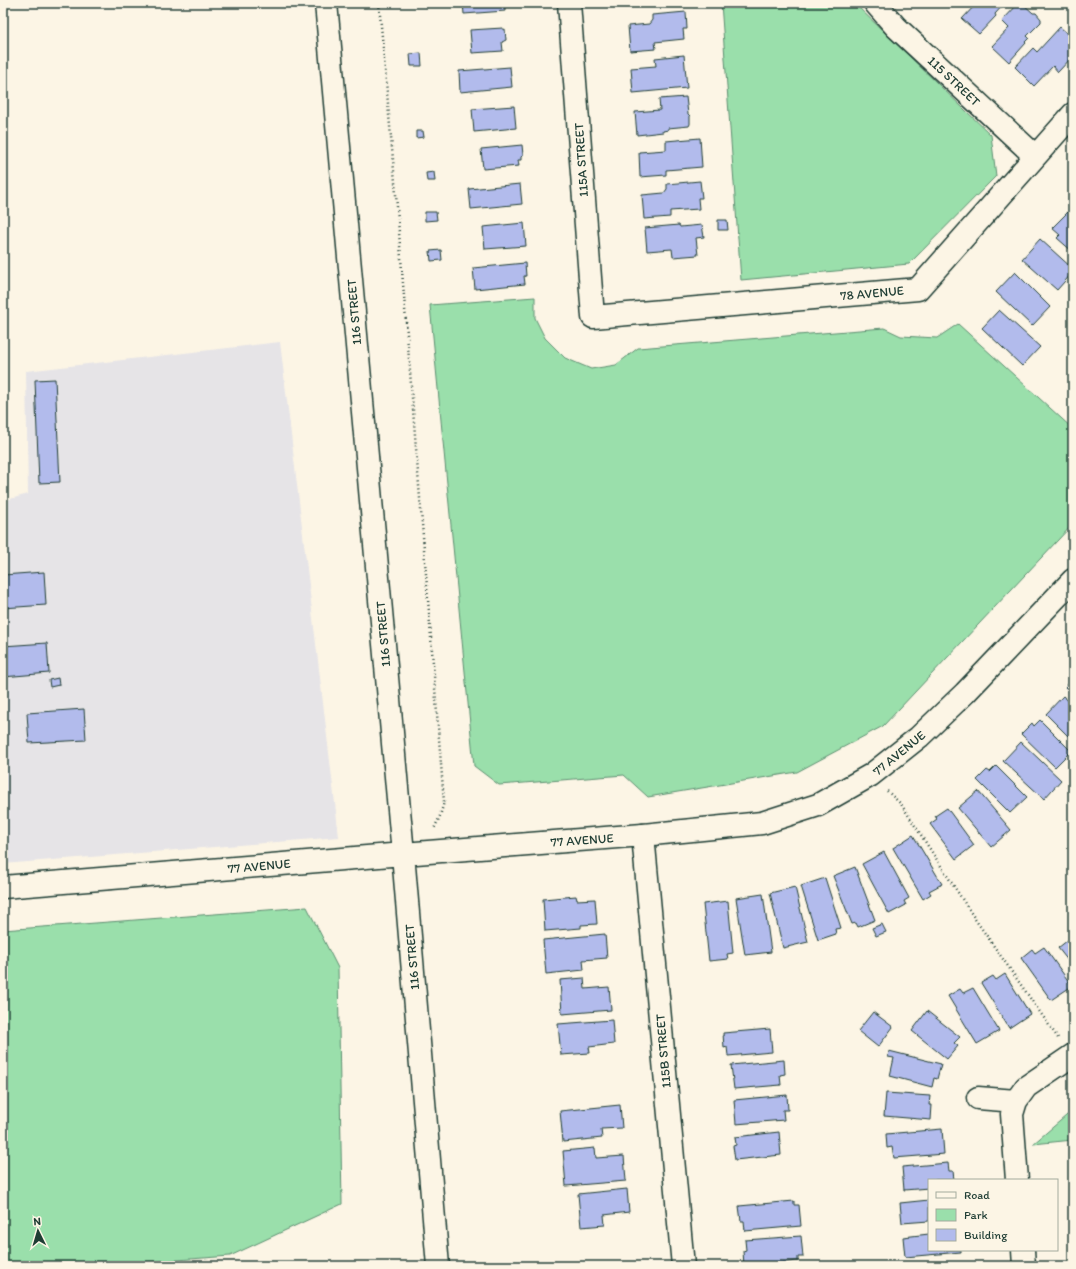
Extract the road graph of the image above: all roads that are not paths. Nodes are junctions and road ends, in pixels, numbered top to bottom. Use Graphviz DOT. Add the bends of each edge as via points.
graph roads {
  1 [pos="326,3"];
  2 [pos="569,3"];
  3 [pos="875,3"];
  4 [pos="1073,114"];
  5 [pos="1035,156"];
  6 [pos="593,317"];
  7 [pos="1073,580"];
  8 [pos="643,836"];
  9 [pos="412,853"];
  10 [pos="3,887"];
  11 [pos="1072,1056"];
  12 [pos="978,1098"];
  13 [pos="1016,1101"];
  14 [pos="1017,1179"];
  15 [pos="1023,1251"];
  16 [pos="438,1266"];
  17 [pos="683,1266"];
  18 [pos="1024,1266"];
  1 -- 9 [label="street, 116 STREET"];
  2 -- 6 [label="street, 115A STREET"];
  3 -- 5 [label="street, 115 STREET" via="896,27"];
  4 -- 5 [label="street, 78 AVENUE"];
  5 -- 6 [label="street, 78 AVENUE" via="918,289"];
  7 -- 8 [label="street, 77 AVENUE" via="965,693 919,737 871,775 818,805 762,823"];
  8 -- 9 [label="street, 77 AVENUE"];
  8 -- 17 [label="street, 115B STREET"];
  9 -- 10 [label="street, 77 AVENUE"];
  9 -- 16 [label="street, 116 STREET"];
  11 -- 13 [label="street" via="1026,1087"];
  12 -- 13 [label="street"];
  13 -- 14 [label="street" via="1012,1114"];
  15 -- 18 [label="street"];
}
